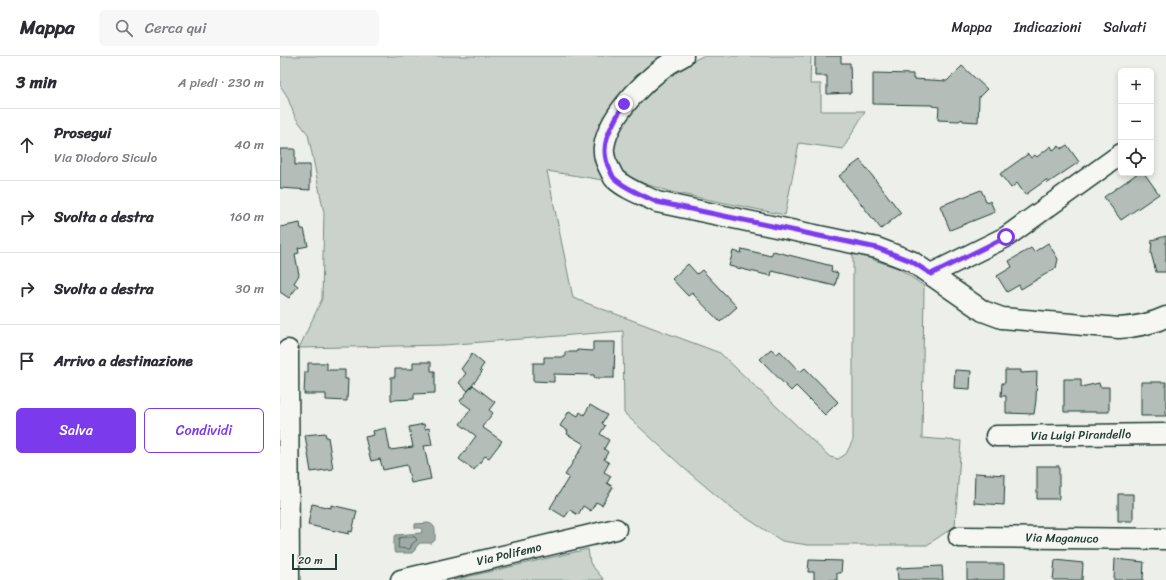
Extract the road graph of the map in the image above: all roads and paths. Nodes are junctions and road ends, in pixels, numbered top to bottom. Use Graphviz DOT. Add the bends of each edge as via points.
graph roads {
  1 [pos="682,56"];
  2 [pos="1118,156"];
  3 [pos="931,274"];
  4 [pos="1166,317"];
  5 [pos="288,350"];
  6 [pos="1166,434"];
  7 [pos="996,436"];
  8 [pos="616,529"];
  9 [pos="959,537"];
  10 [pos="1166,539"];
  11 [pos="289,580"];
  12 [pos="401,580"];
  1 -- 3 [label="street" via="646,82 624,104 604,147 605,162 614,178 657,202 877,248 911,261"];
  2 -- 3 [label="street" via="1006,237"];
  3 -- 4 [label="street" via="983,311 1002,318 1119,328 1136,327"];
  5 -- 11 [label="street"];
  6 -- 7 [label="street, Via Luigi Pirandello"];
  8 -- 12 [label="street, Via Polifemo"];
  9 -- 10 [label="street, Via Maganuco"];
}
